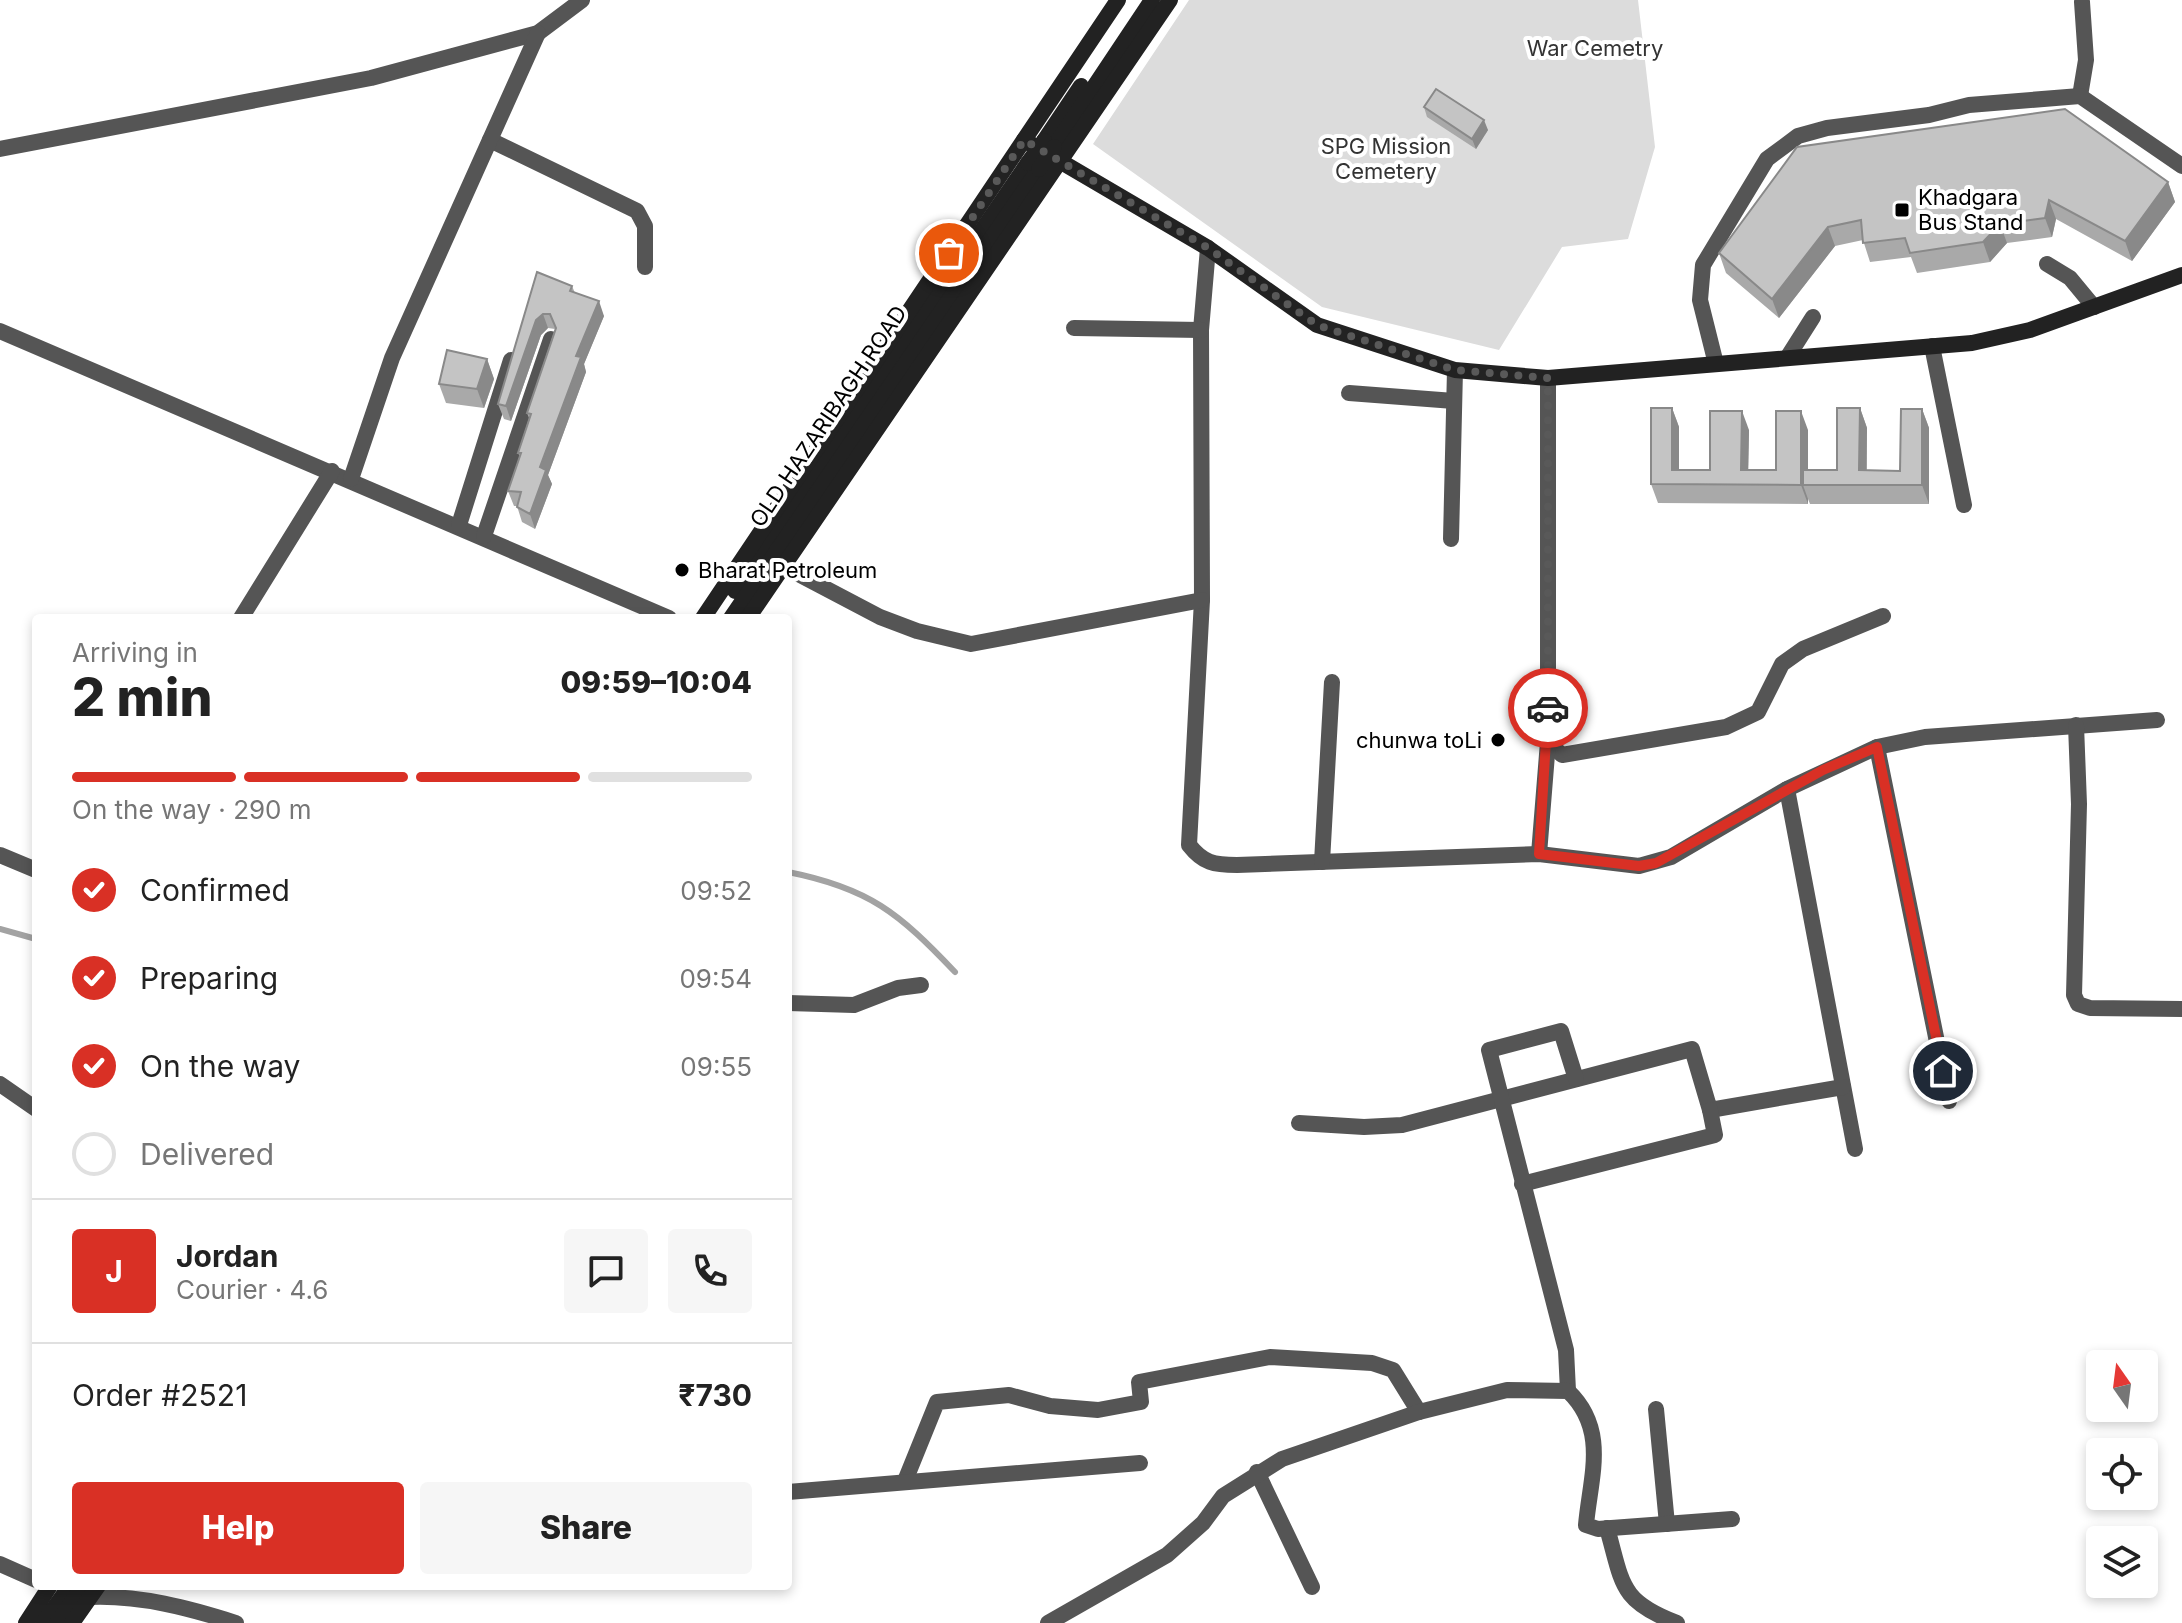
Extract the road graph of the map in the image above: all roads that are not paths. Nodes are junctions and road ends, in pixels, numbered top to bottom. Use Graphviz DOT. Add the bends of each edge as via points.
graph roads {
  1 [pos="582,0"];
  2 [pos="1118,0"];
  3 [pos="1139,0"];
  4 [pos="1152,0"];
  5 [pos="1170,0"];
  6 [pos="2082,2"];
  7 [pos="538,33"];
  8 [pos="2080,96"];
  9 [pos="490,140"];
  10 [pos="1024,140"];
  11 [pos="0,149"];
  12 [pos="1052,150"];
  13 [pos="1034,166"];
  14 [pos="2182,166"];
  15 [pos="1208,248"];
  16 [pos="2047,264"];
  17 [pos="645,267"];
  18 [pos="2182,275"];
  19 [pos="2094,307"];
  20 [pos="1813,317"];
  21 [pos="1074,328"];
  22 [pos="1201,330"];
  23 [pos="0,331"];
  24 [pos="551,339"];
  25 [pos="1932,346"];
  26 [pos="1787,358"];
  27 [pos="511,360"];
  28 [pos="1716,364"];
  29 [pos="1455,370"];
  30 [pos="1548,378"];
  31 [pos="1349,393"];
  32 [pos="1454,401"];
  33 [pos="332,471"];
  34 [pos="351,479"];
  35 [pos="1964,505"];
  36 [pos="459,525"];
  37 [pos="484,536"];
  38 [pos="1451,539"];
  39 [pos="783,566"];
  40 [pos="1202,600"];
  41 [pos="243,614"];
  42 [pos="660,614"];
  43 [pos="706,614"];
  44 [pos="718,614"];
  45 [pos="734,614"];
  46 [pos="751,614"];
  47 [pos="1883,616"];
  48 [pos="1332,682"];
  49 [pos="2157,720"];
  50 [pos="2076,725"];
  51 [pos="1548,742"];
  52 [pos="1877,747"];
  53 [pos="1787,789"];
  54 [pos="1539,854"];
  55 [pos="0,855"];
  56 [pos="1322,862"];
  57 [pos="32,868"];
  58 [pos="921,985"];
  59 [pos="792,1003"];
  60 [pos="2182,1009"];
  61 [pos="1576,1079"];
  62 [pos="0,1084"];
  63 [pos="1843,1087"];
  64 [pos="1500,1099"];
  65 [pos="1949,1101"];
  66 [pos="32,1106"];
  67 [pos="1710,1110"];
  68 [pos="1299,1123"];
  69 [pos="1855,1149"];
  70 [pos="1522,1184"];
  71 [pos="1568,1391"];
  72 [pos="1656,1409"];
  73 [pos="1419,1412"];
  74 [pos="1140,1463"];
  75 [pos="1257,1472"];
  76 [pos="905,1481"];
  77 [pos="792,1492"];
  78 [pos="1732,1519"];
  79 [pos="1667,1524"];
  80 [pos="1607,1528"];
  81 [pos="0,1564"];
  82 [pos="32,1578"];
  83 [pos="1312,1587"];
  84 [pos="47,1590"];
  85 [pos="67,1590"];
  86 [pos="90,1590"];
  87 [pos="26,1623"];
  88 [pos="43,1623"];
  89 [pos="57,1623"];
  90 [pos="72,1623"];
  91 [pos="236,1623"];
  92 [pos="1048,1623"];
  93 [pos="1677,1623"];
  1 -- 7 [label="street"];
  2 -- 10 [label="street"];
  3 -- 12 [label="street, OLD HAZARIBAGH ROAD"];
  4 -- 12 [label="street, OLD HAZARIBAGH ROAD"];
  5 -- 12 [label="street"];
  6 -- 8 [label="street" via="2086,60"];
  7 -- 9 [label="street"];
  7 -- 11 [label="street" via="371,78"];
  8 -- 14 [label="street"];
  8 -- 28 [label="street" via="1969,105 1798,136 1767,159 1703,265 1700,300"];
  9 -- 17 [label="street" via="637,211 645,226"];
  9 -- 34 [label="street" via="392,358"];
  10 -- 12 [label="street"];
  10 -- 43 [label="street"];
  12 -- 13 [label="street, OLD HAZARIBAGH ROAD, bridge"];
  12 -- 15 [label="street"];
  12 -- 39 [label="street"];
  13 -- 44 [label="street, OLD HAZARIBAGH ROAD"];
  13 -- 45 [label="street, OLD HAZARIBAGH ROAD"];
  15 -- 22 [label="street"];
  15 -- 29 [label="street" via="1317,325"];
  16 -- 19 [label="street" via="2070,278"];
  18 -- 19 [label="street"];
  19 -- 25 [label="street" via="2030,330"];
  20 -- 26 [label="street"];
  21 -- 22 [label="street"];
  22 -- 40 [label="street"];
  23 -- 33 [label="street"];
  24 -- 37 [label="street"];
  25 -- 26 [label="street"];
  25 -- 35 [label="street"];
  26 -- 28 [label="street"];
  27 -- 36 [label="street"];
  28 -- 30 [label="street"];
  29 -- 30 [label="street"];
  29 -- 32 [label="street"];
  30 -- 51 [label="street"];
  31 -- 32 [label="street"];
  32 -- 38 [label="street"];
  33 -- 34 [label="street"];
  33 -- 41 [label="street"];
  34 -- 36 [label="street"];
  36 -- 37 [label="street"];
  37 -- 42 [label="street"];
  39 -- 40 [label="street" via="880,617 971,644"];
  39 -- 46 [label="street"];
  40 -- 56 [label="street" via="1189,845 1200,860 1216,865"];
  47 -- 51 [label="street" via="1803,649 1782,664 1758,712 1726,727 1562,755"];
  48 -- 56 [label="street"];
  49 -- 50 [label="street"];
  50 -- 52 [label="street" via="1925,737"];
  50 -- 60 [label="street" via="2074,995 2078,1004 2090,1008"];
  51 -- 54 [label="street"];
  52 -- 53 [label="street"];
  52 -- 65 [label="street"];
  53 -- 54 [label="street" via="1656,863 1639,866"];
  53 -- 63 [label="street"];
  54 -- 56 [label="street"];
  55 -- 57 [label="street"];
  58 -- 59 [label="street" via="854,1005"];
  61 -- 64 [label="street"];
  61 -- 64 [label="street" via="1561,1031 1489,1050"];
  61 -- 67 [label="street" via="1692,1049"];
  62 -- 66 [label="street"];
  63 -- 67 [label="street"];
  63 -- 69 [label="street"];
  64 -- 68 [label="street" via="1402,1125"];
  64 -- 70 [label="street"];
  67 -- 70 [label="street" via="1715,1135"];
  70 -- 71 [label="street" via="1566,1350"];
  71 -- 73 [label="street" via="1507,1390"];
  71 -- 80 [label="street" via="1590,1421 1595,1473 1586,1525"];
  72 -- 79 [label="street"];
  73 -- 75 [label="street"];
  73 -- 76 [label="street" via="1393,1370 1372,1363 1270,1357 1139,1382 1141,1402 1098,1410 1050,1406 1009,1395 965,1397 937,1402"];
  74 -- 76 [label="street"];
  75 -- 83 [label="street"];
  75 -- 92 [label="street" via="1223,1496 1203,1523 1167,1555"];
  76 -- 77 [label="street"];
  78 -- 79 [label="street"];
  79 -- 80 [label="street"];
  80 -- 93 [label="street" via="1633,1601"];
  81 -- 82 [label="street"];
  84 -- 87 [label="street"];
  85 -- 88 [label="street"];
  86 -- 89 [label="street"];
  86 -- 90 [label="street"];
  86 -- 91 [label="street" via="206,1612"];
}
